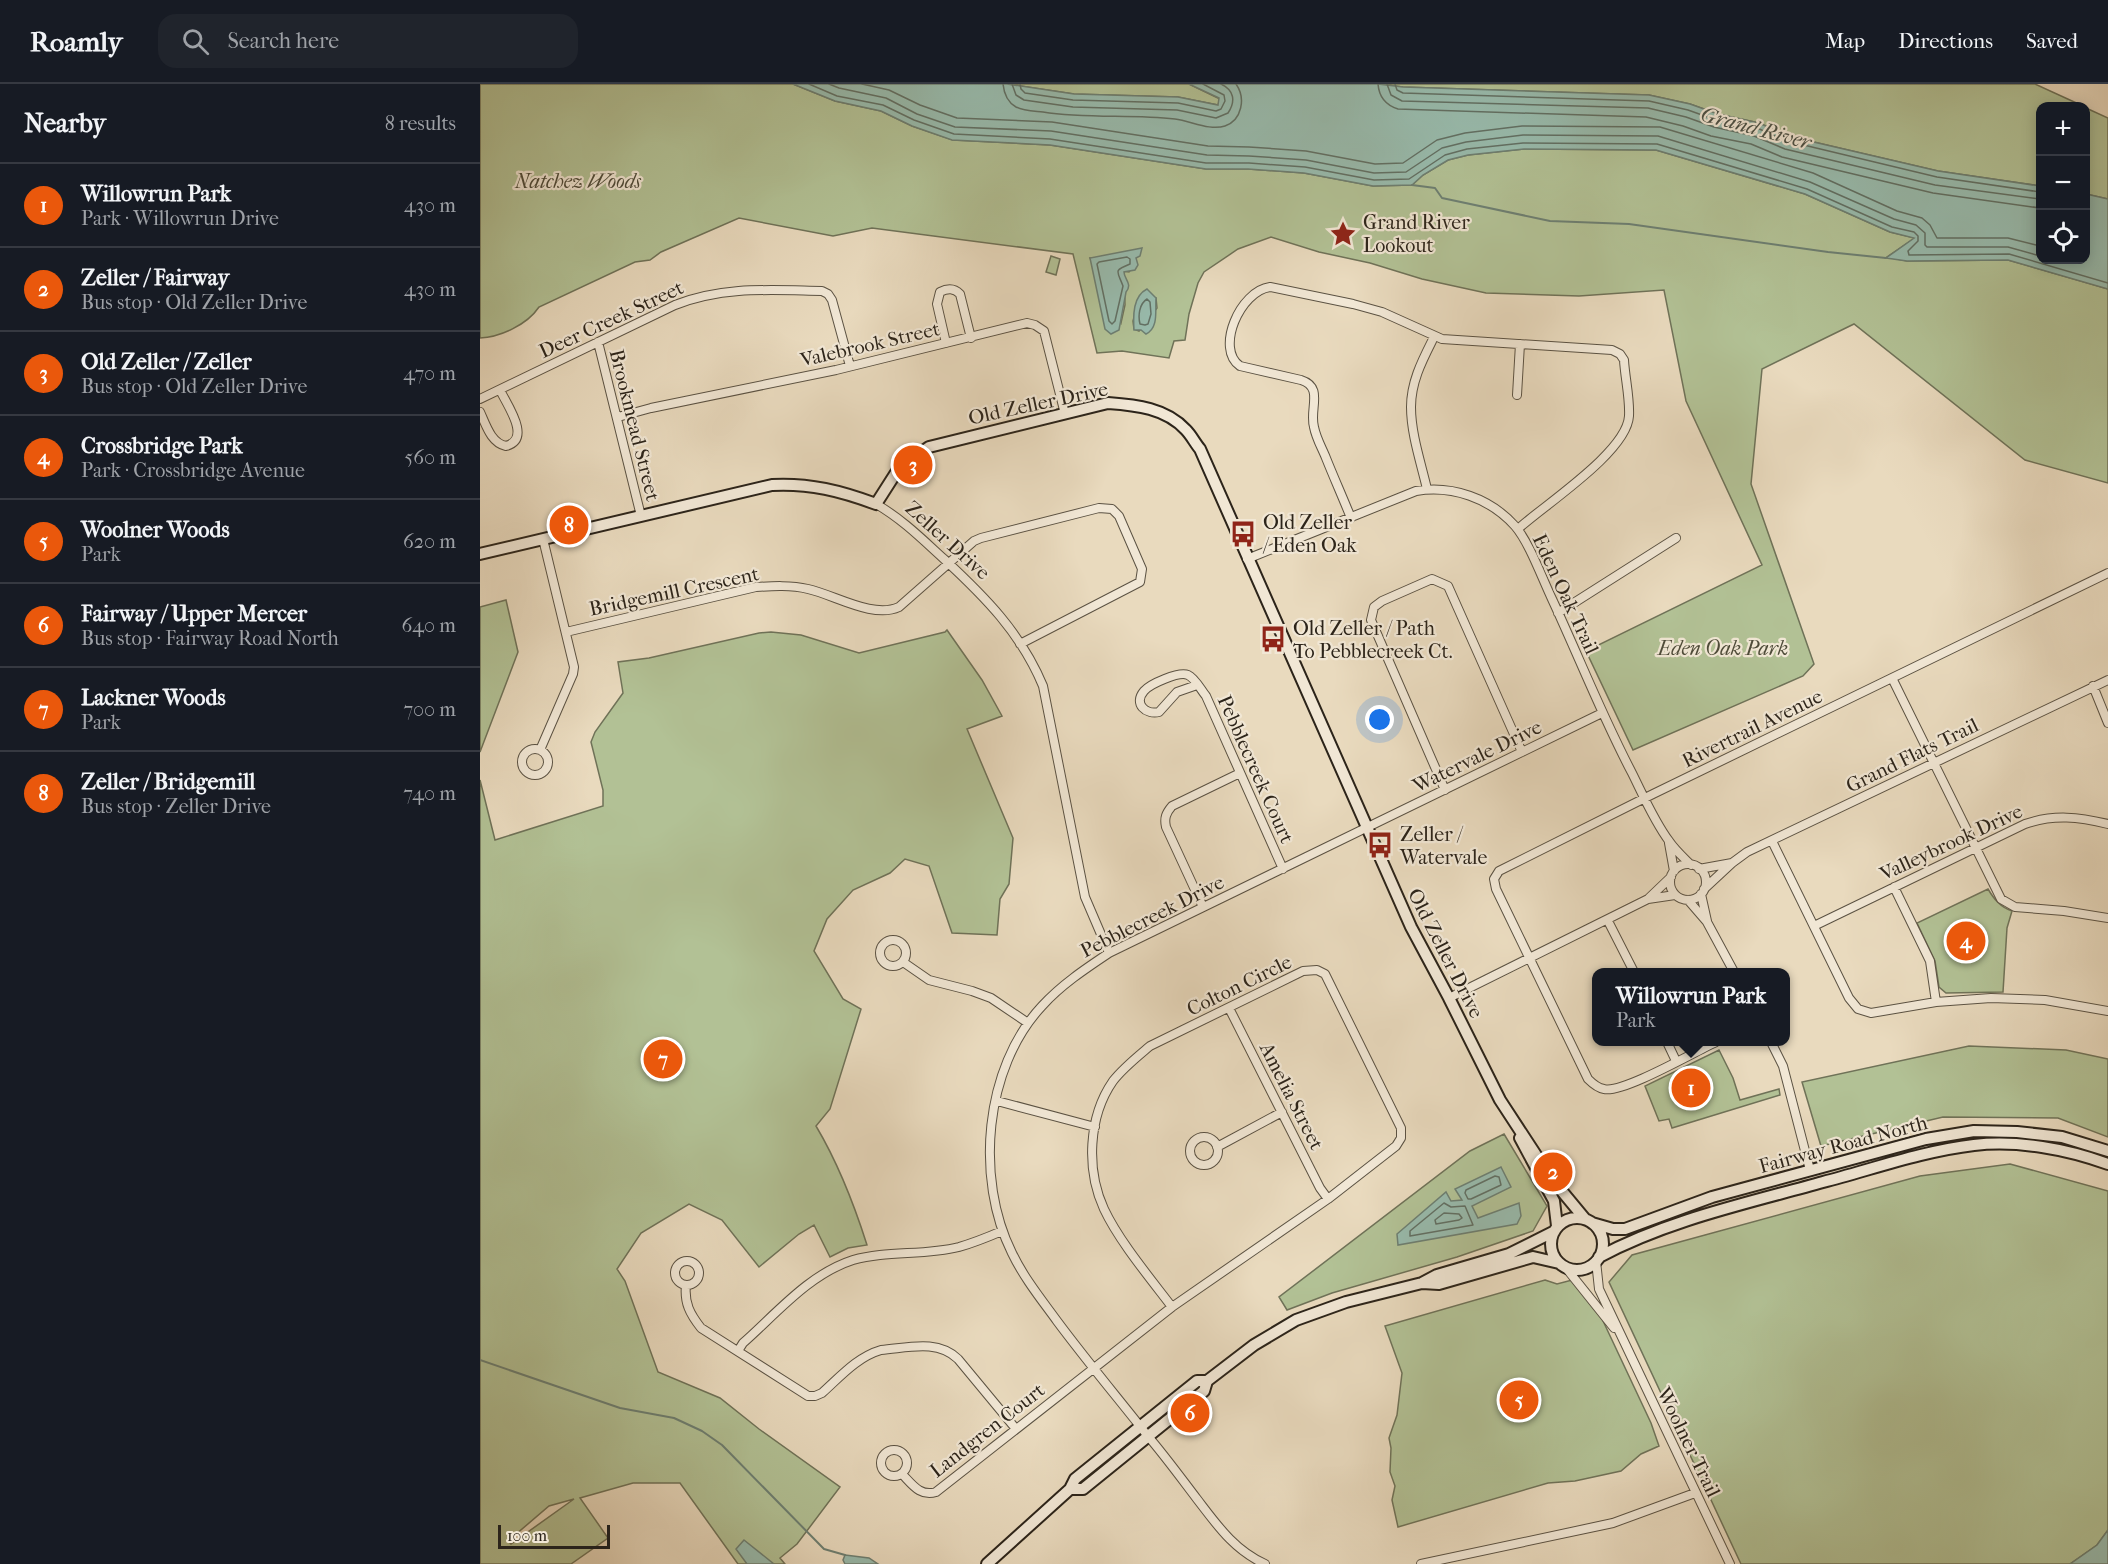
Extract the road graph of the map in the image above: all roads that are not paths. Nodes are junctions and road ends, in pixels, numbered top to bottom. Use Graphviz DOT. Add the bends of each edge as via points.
graph roads {
  1 [pos="1434,337"];
  2 [pos="971,338"];
  3 [pos="597,342"];
  4 [pos="946,343"];
  5 [pos="1520,344"];
  6 [pos="850,366"];
  7 [pos="500,390"];
  8 [pos="1517,395"];
  9 [pos="480,399"];
  10 [pos="480,412"];
  11 [pos="1065,414"];
  12 [pos="618,417"];
  13 [pos="1427,489"];
  14 [pos="876,504"];
  15 [pos="640,516"];
  16 [pos="1351,518"];
  17 [pos="1518,529"];
  18 [pos="1676,538"];
  19 [pos="543,539"];
  20 [pos="480,554"];
  21 [pos="1246,559"];
  22 [pos="949,564"];
  23 [pos="2108,573"];
  24 [pos="1558,613"];
  25 [pos="566,632"];
  26 [pos="1020,644"];
  27 [pos="1892,678"];
  28 [pos="2108,680"];
  29 [pos="1197,685"];
  30 [pos="2093,686"];
  31 [pos="1602,713"];
  32 [pos="2108,723"];
  33 [pos="540,750"];
  34 [pos="1522,752"];
  35 [pos="1933,763"];
  36 [pos="1240,773"];
  37 [pos="1445,790"];
  38 [pos="1645,798"];
  39 [pos="2108,824"];
  40 [pos="1366,828"];
  41 [pos="1669,841"];
  42 [pos="1772,841"];
  43 [pos="1975,848"];
  44 [pos="1732,863"];
  45 [pos="1691,865"];
  46 [pos="1699,868"];
  47 [pos="1283,869"];
  48 [pos="1673,874"];
  49 [pos="1894,887"];
  50 [pos="1702,892"];
  51 [pos="1675,895"];
  52 [pos="1648,899"];
  53 [pos="1688,900"];
  54 [pos="1203,907"];
  55 [pos="2108,918"];
  56 [pos="1608,921"];
  57 [pos="1707,922"];
  58 [pos="1814,926"];
  59 [pos="1109,953"];
  60 [pos="1529,959"];
  61 [pos="903,962"];
  62 [pos="1632,968"];
  63 [pos="1732,968"];
  64 [pos="1449,998"];
  65 [pos="1936,1002"];
  66 [pos="1229,1008"];
  67 [pos="2108,1011"];
  68 [pos="1028,1023"];
  69 [pos="1669,1046"];
  70 [pos="1706,1046"];
  71 [pos="1773,1046"];
  72 [pos="1676,1061"];
  73 [pos="997,1101"];
  74 [pos="1282,1112"];
  75 [pos="1511,1118"];
  76 [pos="1095,1127"];
  77 [pos="1217,1147"];
  78 [pos="2108,1151"];
  79 [pos="2108,1164"];
  80 [pos="1810,1170"];
  81 [pos="1328,1199"];
  82 [pos="1589,1221"];
  83 [pos="1555,1229"];
  84 [pos="1002,1231"];
  85 [pos="1598,1259"];
  86 [pos="1563,1265"];
  87 [pos="1422,1283"];
  88 [pos="686,1285"];
  89 [pos="1172,1307"];
  90 [pos="1619,1333"];
  91 [pos="738,1352"];
  92 [pos="1092,1368"];
  93 [pos="1016,1429"];
  94 [pos="1145,1432"];
  95 [pos="902,1474"];
  96 [pos="1695,1493"];
  97 [pos="1449,1561"];
  98 [pos="987,1564"];
  99 [pos="1265,1564"];
  100 [pos="1421,1564"];
  101 [pos="1730,1564"];
  1 -- 5 [label="street"];
  1 -- 13 [label="street" via="1417,373 1411,405"];
  1 -- 16 [label="street" via="1382,312 1270,287 1253,292 1240,309 1230,355 1234,362 1248,369 1301,380 1313,387 1314,428"];
  2 -- 4 [label="street, Valebrook Street"];
  2 -- 4 [label="street" via="960,294 947,289 940,292 937,304"];
  2 -- 11 [label="street, Valebrook Street" via="1027,323 1041,328"];
  3 -- 6 [label="street, Deer Creek Street" via="703,295 743,289 822,291 832,300"];
  3 -- 7 [label="street, Deer Creek Street"];
  3 -- 12 [label="street, Brookmead Street"];
  4 -- 6 [label="street, Valebrook Street"];
  5 -- 8 [label="street"];
  5 -- 17 [label="street" via="1612,350 1620,354 1624,360 1629,417 1612,449"];
  6 -- 12 [label="street, Valebrook Street"];
  7 -- 9 [label="street, Deer Creek Street"];
  7 -- 10 [label="street" via="518,427 516,441 501,445"];
  11 -- 14 [label="main road, Old Zeller Drive" via="929,447 899,468"];
  11 -- 21 [label="main road, Old Zeller Drive" via="1108,403 1134,405 1159,411 1186,429 1200,449"];
  12 -- 15 [label="street, Brookmead Street"];
  13 -- 16 [label="street, Eden Oak Trail"];
  13 -- 17 [label="street, Eden Oak Trail" via="1460,492 1476,498"];
  14 -- 15 [label="main road, Zeller Drive" via="820,486 772,485"];
  14 -- 22 [label="street, Zeller Drive" via="905,523"];
  15 -- 19 [label="main road, Zeller Drive"];
  16 -- 21 [label="street, Eden Oak Trail"];
  17 -- 24 [label="street, Eden Oak Trail"];
  18 -- 24 [label="street"];
  19 -- 20 [label="main road, Zeller Drive"];
  19 -- 25 [label="street"];
  21 -- 40 [label="main road, Old Zeller Drive"];
  22 -- 25 [label="street, Bridgemill Crescent" via="899,607 889,611 874,611 807,589 756,587"];
  22 -- 26 [label="street, Zeller Drive" via="988,600"];
  22 -- 26 [label="street" via="974,541 989,535 1099,508 1112,509 1119,516 1142,569 1140,582"];
  23 -- 27 [label="street, Rivertrail Avenue"];
  24 -- 31 [label="street, Eden Oak Trail"];
  25 -- 33 [label="street" via="573,674"];
  26 -- 59 [label="street, Zeller Drive" via="1043,686 1085,897"];
  27 -- 35 [label="street"];
  27 -- 38 [label="street, Rivertrail Avenue"];
  28 -- 30 [label="street, Grand Flats Trail"];
  29 -- 29 [label="street, Pebblecreek Court" via="1189,675 1169,678 1147,688 1140,705 1144,711 1160,712 1177,692"];
  29 -- 36 [label="street, Pebblecreek Court" via="1206,696"];
  30 -- 32 [label="street"];
  30 -- 35 [label="street, Grand Flats Trail"];
  31 -- 34 [label="street, Watervale Drive"];
  31 -- 38 [label="street, Eden Oak Trail"];
  34 -- 37 [label="street, Watervale Drive"];
  34 -- 37 [label="street" via="1448,586 1432,579 1382,601 1374,607 1371,620"];
  35 -- 42 [label="street, Grand Flats Trail"];
  35 -- 43 [label="street"];
  36 -- 47 [label="street, Pebblecreek Court"];
  36 -- 54 [label="street" via="1172,806 1164,819"];
  37 -- 40 [label="street, Watervale Drive"];
  38 -- 41 [label="street, Eden Oak Trail"];
  38 -- 60 [label="street, Rivertrail Avenue" via="1499,871 1494,879 1496,890"];
  39 -- 43 [label="street, Valleybrook Drive" via="2071,817 2043,819"];
  40 -- 47 [label="street, Pebblecreek Drive"];
  40 -- 64 [label="main road, Old Zeller Drive"];
  41 -- 45 [label="street, Eden Oak Trail"];
  41 -- 48 [label="street, Eden Oak Trail"];
  42 -- 44 [label="street, Grand Flats Trail"];
  42 -- 58 [label="street"];
  43 -- 49 [label="street, Valleybrook Drive"];
  43 -- 55 [label="street" via="1996,892 2007,904"];
  44 -- 46 [label="street, Grand Flats Trail"];
  44 -- 50 [label="street, Grand Flats Trail"];
  45 -- 46 [label="street"];
  45 -- 48 [label="street" via="1679,867"];
  46 -- 50 [label="street" via="1705,878"];
  47 -- 54 [label="street, Pebblecreek Drive"];
  48 -- 51 [label="street" via="1671,886"];
  48 -- 52 [label="street"];
  49 -- 58 [label="street, Valleybrook Drive"];
  49 -- 65 [label="street" via="1930,961"];
  50 -- 53 [label="street"];
  50 -- 57 [label="street"];
  51 -- 52 [label="street"];
  51 -- 53 [label="street"];
  52 -- 56 [label="street"];
  53 -- 57 [label="street"];
  54 -- 59 [label="street, Pebblecreek Drive"];
  56 -- 60 [label="street"];
  56 -- 62 [label="street"];
  57 -- 63 [label="street"];
  58 -- 65 [label="street" via="1858,1009 1876,1014"];
  59 -- 68 [label="street, Pebblecreek Drive" via="1056,991"];
  60 -- 64 [label="street"];
  60 -- 72 [label="street" via="1588,1079 1595,1085 1603,1089 1622,1088"];
  61 -- 68 [label="street" via="929,980 991,998"];
  64 -- 75 [label="main road, Old Zeller Drive"];
  65 -- 67 [label="street" via="2027,998"];
  66 -- 74 [label="street, Amelia Street"];
  66 -- 76 [label="street, Colton Circle" via="1150,1046 1131,1061 1113,1082"];
  66 -- 81 [label="street, Colton Circle" via="1303,971 1325,974 1401,1128 1396,1146"];
  68 -- 73 [label="street, Pebblecreek Drive" via="1008,1060"];
  69 -- 72 [label="street"];
  70 -- 72 [label="street"];
  71 -- 80 [label="street" via="1783,1066"];
  73 -- 76 [label="street"];
  73 -- 84 [label="street, Pebblecreek Drive" via="989,1155 992,1194"];
  74 -- 77 [label="street"];
  74 -- 81 [label="street, Amelia Street"];
  75 -- 82 [label="main road, Old Zeller Drive" via="1551,1178"];
  75 -- 83 [label="main road, Old Zeller Drive" via="1554,1201"];
  76 -- 89 [label="street, Colton Circle" via="1092,1168 1104,1210"];
  78 -- 80 [label="main road, Fairway Road North" via="2062,1137 1974,1131 1926,1139"];
  79 -- 85 [label="main road, Fairway Road North" via="2060,1150 2019,1145 1975,1145 1929,1153 1722,1210 1637,1239"];
  80 -- 82 [label="main road, Fairway Road North" via="1712,1197 1625,1229"];
  81 -- 89 [label="street, Colton Circle"];
  82 -- 83 [label="main road" via="1573,1218"];
  82 -- 85 [label="main road" via="1602,1238"];
  83 -- 86 [label="main road" via="1552,1253"];
  83 -- 87 [label="main road" via="1517,1251"];
  84 -- 91 [label="street" via="957,1248 876,1256 832,1269 812,1281 742,1343"];
  84 -- 92 [label="street, Pebblecreek Drive" via="1030,1285"];
  85 -- 86 [label="main road" via="1583,1269"];
  85 -- 90 [label="street, Woolner Trail" via="1599,1289"];
  86 -- 87 [label="main road" via="1533,1257 1439,1284"];
  86 -- 90 [label="street, Woolner Trail"];
  87 -- 94 [label="main road" via="1346,1302 1296,1320 1254,1345 1207,1381 1204,1391"];
  88 -- 91 [label="street" via="685,1299 701,1328"];
  89 -- 92 [label="street, Colton Circle"];
  90 -- 96 [label="street, Woolner Trail"];
  91 -- 93 [label="street" via="808,1396 815,1396 873,1353 943,1348 958,1359"];
  92 -- 93 [label="street, Landgren Court"];
  92 -- 94 [label="street, Pebblecreek Drive"];
  93 -- 95 [label="street, Landgren Court" via="936,1492 922,1493"];
  94 -- 98 [label="main road" via="1083,1489 1070,1489"];
  94 -- 99 [label="street, Pebblecreek Drive" via="1230,1540"];
  96 -- 97 [label="street" via="1613,1523"];
  96 -- 101 [label="street, Woolner Trail"];
  97 -- 100 [label="street"];
}
